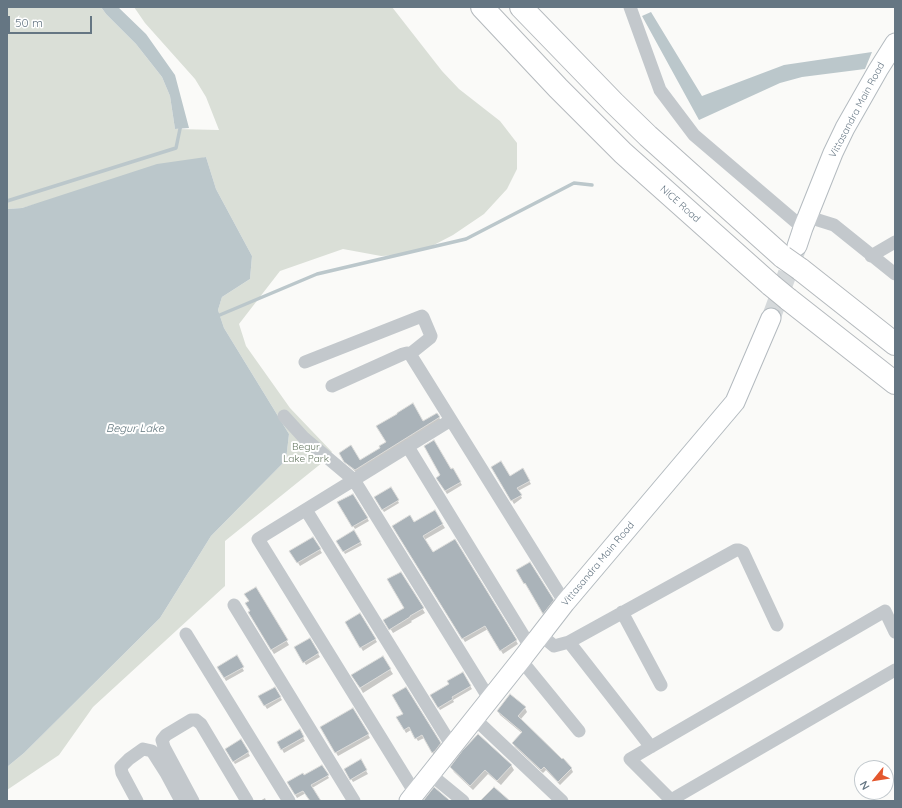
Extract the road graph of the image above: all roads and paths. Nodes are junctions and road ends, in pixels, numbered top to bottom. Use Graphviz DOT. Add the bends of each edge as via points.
graph roads {
  1 [pos="482,7"];
  2 [pos="521,7"];
  3 [pos="630,7"];
  4 [pos="886,57"];
  5 [pos="806,223"];
  6 [pos="895,242"];
  7 [pos="872,256"];
  8 [pos="793,257"];
  9 [pos="895,274"];
  10 [pos="771,318"];
  11 [pos="895,344"];
  12 [pos="410,354"];
  13 [pos="305,362"];
  14 [pos="895,383"];
  15 [pos="332,386"];
  16 [pos="284,416"];
  17 [pos="451,420"];
  18 [pos="408,447"];
  19 [pos="354,480"];
  20 [pos="306,510"];
  21 [pos="565,603"];
  22 [pos="234,606"];
  23 [pos="622,612"];
  24 [pos="777,625"];
  25 [pos="895,632"];
  26 [pos="186,634"];
  27 [pos="569,642"];
  28 [pos="531,648"];
  29 [pos="895,670"];
  30 [pos="661,685"];
  31 [pos="490,700"];
  32 [pos="475,719"];
  33 [pos="579,731"];
  34 [pos="452,746"];
  35 [pos="651,747"];
  36 [pos="430,774"];
  37 [pos="412,797"];
  38 [pos="137,801"];
  39 [pos="181,801"];
  40 [pos="193,801"];
  41 [pos="247,801"];
  42 [pos="289,801"];
  43 [pos="354,801"];
  44 [pos="463,801"];
  45 [pos="562,801"];
  46 [pos="671,801"];
  1 -- 14 [label="highway, NICE Road, bridge" via="623,153 771,285"];
  2 -- 8 [label="highway" via="648,136"];
  3 -- 5 [label="street" via="660,90 687,127"];
  4 -- 5 [label="street, Vittasandra Main Road" via="836,147"];
  5 -- 7 [label="street" via="818,220 834,225"];
  5 -- 8 [label="street, Vittasandra Main Road"];
  6 -- 7 [label="street"];
  7 -- 9 [label="street"];
  8 -- 11 [label="highway"];
  10 -- 21 [label="street, Vittasandra Main Road" via="735,402"];
  12 -- 13 [label="street" via="431,336 422,316"];
  12 -- 15 [label="street" via="403,354"];
  12 -- 17 [label="street"];
  16 -- 19 [label="street" via="304,438"];
  17 -- 18 [label="street"];
  17 -- 21 [label="street"];
  18 -- 19 [label="street"];
  18 -- 28 [label="street"];
  19 -- 20 [label="street"];
  19 -- 31 [label="street"];
  20 -- 34 [label="street"];
  20 -- 37 [label="street" via="258,539"];
  21 -- 28 [label="street, Vittasandra Main Road"];
  22 -- 43 [label="street"];
  23 -- 24 [label="street" via="739,550 743,552"];
  23 -- 27 [label="street"];
  23 -- 30 [label="street"];
  25 -- 35 [label="street" via="885,611"];
  26 -- 42 [label="street"];
  27 -- 28 [label="street"];
  27 -- 35 [label="street"];
  28 -- 31 [label="street, Vittasandra Main Road"];
  28 -- 33 [label="street"];
  29 -- 46 [label="street"];
  31 -- 32 [label="street, Vittasandra Main Road"];
  32 -- 34 [label="street, Vittasandra Main Road"];
  32 -- 45 [label="street"];
  34 -- 36 [label="street, Vittasandra Main Road"];
  35 -- 46 [label="street" via="630,759"];
  36 -- 37 [label="street, Vittasandra Main Road"];
  36 -- 44 [label="street"];
  38 -- 39 [label="street" via="121,767 143,749 152,751"];
  40 -- 41 [label="street" via="162,740 191,720 201,724"];
}
